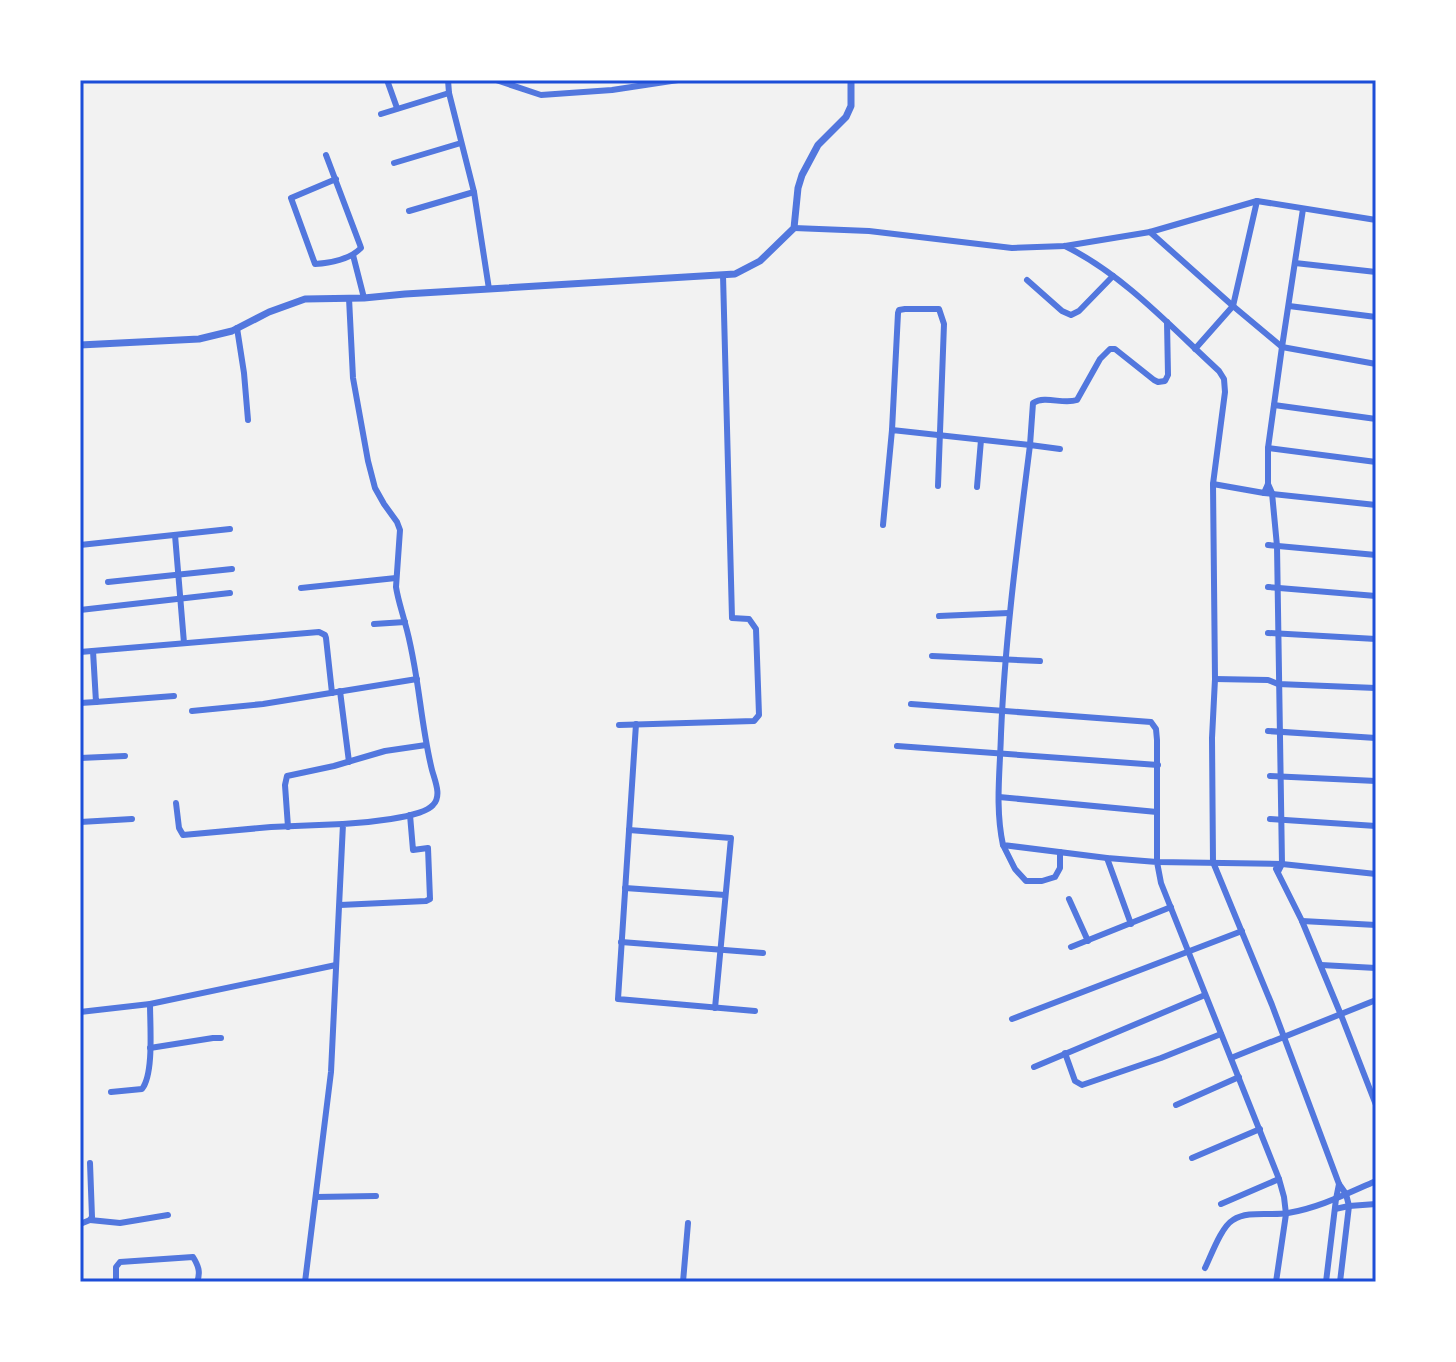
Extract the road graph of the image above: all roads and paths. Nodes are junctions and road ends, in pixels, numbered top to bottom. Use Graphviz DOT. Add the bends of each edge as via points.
graph roads {
  1 [pos="387,80"];
  2 [pos="448,80"];
  3 [pos="496,80"];
  4 [pos="678,80"];
  5 [pos="851,80"];
  6 [pos="449,93"];
  7 [pos="397,108"];
  8 [pos="381,114"];
  9 [pos="461,143"];
  10 [pos="326,155"];
  11 [pos="394,163"];
  12 [pos="336,179"];
  13 [pos="474,192"];
  14 [pos="1257,201"];
  15 [pos="1303,209"];
  16 [pos="409,211"];
  17 [pos="1376,220"];
  18 [pos="794,226"];
  19 [pos="1150,232"];
  20 [pos="1065,246"];
  21 [pos="353,255"];
  22 [pos="305,261"];
  23 [pos="1295,263"];
  24 [pos="315,264"];
  25 [pos="1376,272"];
  26 [pos="723,275"];
  27 [pos="1113,276"];
  28 [pos="1027,280"];
  29 [pos="489,289"];
  30 [pos="349,298"];
  31 [pos="364,298"];
  32 [pos="1233,306"];
  33 [pos="1289,306"];
  34 [pos="1376,317"];
  35 [pos="1167,322"];
  36 [pos="237,328"];
  37 [pos="80,345"];
  38 [pos="1282,347"];
  39 [pos="1195,349"];
  40 [pos="1376,364"];
  41 [pos="1274,405"];
  42 [pos="1376,419"];
  43 [pos="248,420"];
  44 [pos="892,430"];
  45 [pos="940,435"];
  46 [pos="981,440"];
  47 [pos="1030,445"];
  48 [pos="1268,448"];
  49 [pos="1060,449"];
  50 [pos="1376,462"];
  51 [pos="1213,484"];
  52 [pos="938,486"];
  53 [pos="977,487"];
  54 [pos="1268,493"];
  55 [pos="1376,505"];
  56 [pos="883,525"];
  57 [pos="230,529"];
  58 [pos="175,535"];
  59 [pos="80,545"];
  60 [pos="1268,545"];
  61 [pos="1277,546"];
  62 [pos="1376,555"];
  63 [pos="232,569"];
  64 [pos="178,574"];
  65 [pos="396,578"];
  66 [pos="108,582"];
  67 [pos="1268,587"];
  68 [pos="301,588"];
  69 [pos="1277,588"];
  70 [pos="230,593"];
  71 [pos="1376,596"];
  72 [pos="180,599"];
  73 [pos="80,610"];
  74 [pos="1009,613"];
  75 [pos="939,616"];
  76 [pos="405,622"];
  77 [pos="374,624"];
  78 [pos="1268,633"];
  79 [pos="1277,634"];
  80 [pos="1376,639"];
  81 [pos="184,643"];
  82 [pos="93,651"];
  83 [pos="80,652"];
  84 [pos="932,656"];
  85 [pos="1006,659"];
  86 [pos="1040,661"];
  87 [pos="417,679"];
  88 [pos="1215,679"];
  89 [pos="1278,684"];
  90 [pos="1376,688"];
  91 [pos="336,692"];
  92 [pos="174,696"];
  93 [pos="96,702"];
  94 [pos="80,703"];
  95 [pos="911,704"];
  96 [pos="192,711"];
  97 [pos="1002,711"];
  98 [pos="636,724"];
  99 [pos="619,725"];
  100 [pos="1268,731"];
  101 [pos="1279,733"];
  102 [pos="1376,738"];
  103 [pos="426,745"];
  104 [pos="897,746"];
  105 [pos="1000,754"];
  106 [pos="125,756"];
  107 [pos="80,758"];
  108 [pos="349,762"];
  109 [pos="1158,765"];
  110 [pos="1270,776"];
  111 [pos="1279,777"];
  112 [pos="1376,781"];
  113 [pos="999,797"];
  114 [pos="176,803"];
  115 [pos="1157,812"];
  116 [pos="410,815"];
  117 [pos="132,819"];
  118 [pos="1270,819"];
  119 [pos="1280,819"];
  120 [pos="80,822"];
  121 [pos="343,824"];
  122 [pos="1376,826"];
  123 [pos="288,827"];
  124 [pos="629,830"];
  125 [pos="1003,845"];
  126 [pos="1060,852"];
  127 [pos="1107,858"];
  128 [pos="1157,862"];
  129 [pos="1213,862"];
  130 [pos="1280,868"];
  131 [pos="1376,874"];
  132 [pos="625,888"];
  133 [pos="725,895"];
  134 [pos="1069,899"];
  135 [pos="340,905"];
  136 [pos="1171,907"];
  137 [pos="1302,921"];
  138 [pos="1131,924"];
  139 [pos="1376,925"];
  140 [pos="1242,931"];
  141 [pos="1088,941"];
  142 [pos="621,942"];
  143 [pos="1071,947"];
  144 [pos="720,950"];
  145 [pos="1189,951"];
  146 [pos="763,953"];
  147 [pos="336,965"];
  148 [pos="1321,965"];
  149 [pos="1376,968"];
  150 [pos="1205,995"];
  151 [pos="1376,1000"];
  152 [pos="150,1004"];
  153 [pos="715,1008"];
  154 [pos="755,1011"];
  155 [pos="80,1012"];
  156 [pos="1341,1015"];
  157 [pos="1012,1019"];
  158 [pos="1221,1034"];
  159 [pos="221,1038"];
  160 [pos="1285,1038"];
  161 [pos="150,1048"];
  162 [pos="1065,1053"];
  163 [pos="1231,1058"];
  164 [pos="1034,1067"];
  165 [pos="1239,1077"];
  166 [pos="111,1092"];
  167 [pos="1176,1105"];
  168 [pos="1376,1105"];
  169 [pos="1260,1129"];
  170 [pos="1192,1158"];
  171 [pos="90,1163"];
  172 [pos="1279,1179"];
  173 [pos="1376,1181"];
  174 [pos="1339,1184"];
  175 [pos="1346,1194"];
  176 [pos="376,1196"];
  177 [pos="316,1197"];
  178 [pos="1336,1199"];
  179 [pos="1221,1204"];
  180 [pos="1376,1204"];
  181 [pos="1349,1206"];
  182 [pos="1335,1209"];
  183 [pos="1286,1214"];
  184 [pos="168,1215"];
  185 [pos="90,1220"];
  186 [pos="688,1223"];
  187 [pos="80,1224"];
  188 [pos="1205,1268"];
  189 [pos="116,1282"];
  190 [pos="197,1282"];
  191 [pos="305,1282"];
  192 [pos="683,1282"];
  193 [pos="1276,1282"];
  194 [pos="1326,1282"];
  195 [pos="1340,1282"];
  1 -- 7 [label="street"];
  2 -- 6 [label="street"];
  3 -- 4 [label="street" via="541,95"];
  5 -- 18 [label="street" via="851,106 805,169"];
  6 -- 7 [label="street"];
  6 -- 9 [label="street"];
  7 -- 8 [label="street"];
  9 -- 11 [label="street"];
  9 -- 13 [label="street"];
  10 -- 12 [label="street"];
  12 -- 21 [label="street" via="360,245"];
  12 -- 24 [label="street" via="291,199"];
  13 -- 16 [label="street"];
  13 -- 29 [label="street"];
  14 -- 15 [label="street"];
  14 -- 19 [label="street"];
  14 -- 32 [label="street"];
  15 -- 17 [label="street"];
  15 -- 23 [label="street"];
  18 -- 20 [label="street" via="1012,248"];
  18 -- 26 [label="street" via="760,261"];
  19 -- 20 [label="street"];
  19 -- 32 [label="street"];
  20 -- 27 [label="street"];
  21 -- 24 [label="street"];
  21 -- 31 [label="street"];
  22 -- 24 [label="street"];
  23 -- 25 [label="street"];
  23 -- 33 [label="street"];
  26 -- 29 [label="street"];
  26 -- 98 [label="street" via="732,618 749,619 756,629 759,715 754,721"];
  27 -- 28 [label="street" via="1071,315"];
  27 -- 35 [label="street"];
  29 -- 31 [label="street"];
  30 -- 31 [label="street"];
  30 -- 36 [label="street" via="305,299"];
  30 -- 65 [label="street" via="352,367 368,461 375,488 400,530"];
  32 -- 38 [label="street"];
  32 -- 39 [label="street"];
  33 -- 34 [label="street"];
  33 -- 38 [label="street"];
  35 -- 39 [label="street"];
  35 -- 47 [label="street" via="1165,381 1154,380 1110,349 1077,400 1033,403"];
  36 -- 37 [label="street" via="199,339"];
  36 -- 43 [label="street"];
  38 -- 40 [label="street"];
  38 -- 41 [label="street"];
  39 -- 51 [label="street" via="1219,371 1225,385"];
  41 -- 42 [label="street"];
  41 -- 48 [label="street"];
  44 -- 45 [label="street"];
  44 -- 45 [label="street" via="899,310 939,309 944,324"];
  44 -- 56 [label="street"];
  45 -- 46 [label="street"];
  45 -- 52 [label="street"];
  46 -- 47 [label="street"];
  46 -- 53 [label="street"];
  47 -- 49 [label="street"];
  47 -- 74 [label="street"];
  48 -- 50 [label="street"];
  48 -- 54 [label="street"];
  51 -- 54 [label="street"];
  51 -- 88 [label="street"];
  54 -- 55 [label="street"];
  54 -- 61 [label="street"];
  57 -- 58 [label="street"];
  58 -- 59 [label="street"];
  58 -- 64 [label="street"];
  60 -- 61 [label="street"];
  61 -- 62 [label="street"];
  61 -- 69 [label="street"];
  63 -- 64 [label="street"];
  64 -- 66 [label="street"];
  64 -- 72 [label="street"];
  65 -- 68 [label="street"];
  65 -- 76 [label="street"];
  67 -- 69 [label="street"];
  69 -- 71 [label="street"];
  69 -- 79 [label="street"];
  70 -- 72 [label="street"];
  72 -- 73 [label="street"];
  72 -- 81 [label="street"];
  74 -- 75 [label="street"];
  74 -- 85 [label="street"];
  76 -- 77 [label="street"];
  76 -- 87 [label="street"];
  78 -- 79 [label="street"];
  79 -- 80 [label="street"];
  79 -- 89 [label="street"];
  81 -- 82 [label="street"];
  81 -- 91 [label="street" via="322,633"];
  82 -- 83 [label="street"];
  82 -- 93 [label="street"];
  84 -- 85 [label="street"];
  85 -- 86 [label="street"];
  85 -- 97 [label="street"];
  87 -- 91 [label="street"];
  87 -- 103 [label="street"];
  88 -- 89 [label="street"];
  88 -- 129 [label="street"];
  89 -- 90 [label="street"];
  89 -- 101 [label="street"];
  91 -- 96 [label="street"];
  91 -- 108 [label="street"];
  92 -- 93 [label="street"];
  93 -- 94 [label="street"];
  95 -- 97 [label="street"];
  97 -- 105 [label="street"];
  97 -- 109 [label="street" via="1151,722"];
  98 -- 99 [label="street"];
  98 -- 124 [label="street"];
  100 -- 101 [label="street"];
  101 -- 102 [label="street"];
  101 -- 111 [label="street"];
  103 -- 108 [label="street"];
  103 -- 116 [label="street" via="437,799 425,812"];
  104 -- 105 [label="street"];
  105 -- 109 [label="street"];
  105 -- 113 [label="street"];
  106 -- 107 [label="street"];
  108 -- 123 [label="street" via="287,776"];
  109 -- 115 [label="street"];
  110 -- 111 [label="street"];
  111 -- 112 [label="street"];
  111 -- 119 [label="street"];
  113 -- 115 [label="street"];
  113 -- 125 [label="street"];
  114 -- 123 [label="street" via="183,835"];
  115 -- 128 [label="street"];
  116 -- 121 [label="street"];
  116 -- 135 [label="street" via="413,850 428,848 430,899"];
  117 -- 120 [label="street"];
  118 -- 119 [label="street"];
  119 -- 122 [label="street"];
  119 -- 130 [label="street"];
  121 -- 123 [label="street"];
  121 -- 135 [label="street"];
  124 -- 132 [label="street"];
  124 -- 133 [label="street" via="731,838"];
  125 -- 126 [label="street"];
  125 -- 126 [label="street" via="1026,881 1055,877"];
  126 -- 127 [label="street"];
  127 -- 128 [label="street"];
  127 -- 138 [label="street"];
  128 -- 129 [label="street"];
  128 -- 136 [label="street"];
  129 -- 130 [label="street"];
  129 -- 140 [label="street"];
  130 -- 131 [label="street"];
  130 -- 137 [label="street"];
  132 -- 133 [label="street"];
  132 -- 142 [label="street"];
  133 -- 144 [label="street"];
  134 -- 141 [label="street"];
  135 -- 147 [label="street"];
  136 -- 138 [label="street"];
  136 -- 145 [label="street"];
  137 -- 139 [label="street"];
  137 -- 148 [label="street"];
  138 -- 141 [label="street"];
  140 -- 145 [label="street"];
  140 -- 160 [label="street"];
  141 -- 143 [label="street"];
  142 -- 144 [label="street"];
  142 -- 153 [label="street" via="618,999"];
  144 -- 146 [label="street"];
  144 -- 153 [label="street"];
  145 -- 150 [label="street"];
  145 -- 157 [label="street"];
  147 -- 152 [label="street"];
  147 -- 177 [label="street" via="331,1072"];
  148 -- 149 [label="street"];
  148 -- 156 [label="street"];
  150 -- 158 [label="street"];
  150 -- 162 [label="street"];
  151 -- 156 [label="street"];
  152 -- 155 [label="street"];
  152 -- 161 [label="street"];
  153 -- 154 [label="street"];
  156 -- 160 [label="street"];
  156 -- 168 [label="street"];
  158 -- 162 [label="street" via="1082,1085 1075,1081"];
  158 -- 163 [label="street"];
  159 -- 161 [label="street"];
  160 -- 163 [label="street"];
  160 -- 174 [label="street"];
  161 -- 166 [label="street" via="142,1089"];
  162 -- 164 [label="street"];
  163 -- 165 [label="street"];
  165 -- 167 [label="street"];
  165 -- 169 [label="street"];
  169 -- 170 [label="street"];
  169 -- 172 [label="street"];
  171 -- 185 [label="street"];
  172 -- 179 [label="street"];
  172 -- 183 [label="street"];
  173 -- 175 [label="street"];
  174 -- 175 [label="street"];
  174 -- 178 [label="street"];
  175 -- 178 [label="street"];
  175 -- 181 [label="street"];
  176 -- 177 [label="street"];
  177 -- 191 [label="street"];
  178 -- 182 [label="street"];
  178 -- 183 [label="street"];
  180 -- 181 [label="street"];
  181 -- 182 [label="street"];
  181 -- 195 [label="street"];
  182 -- 194 [label="street"];
  183 -- 188 [label="street" via="1229,1222"];
  183 -- 193 [label="street"];
  184 -- 185 [label="street" via="120,1223"];
  185 -- 187 [label="street"];
  186 -- 192 [label="street"];
  189 -- 190 [label="street" via="120,1262 193,1257 199,1269"];
}
